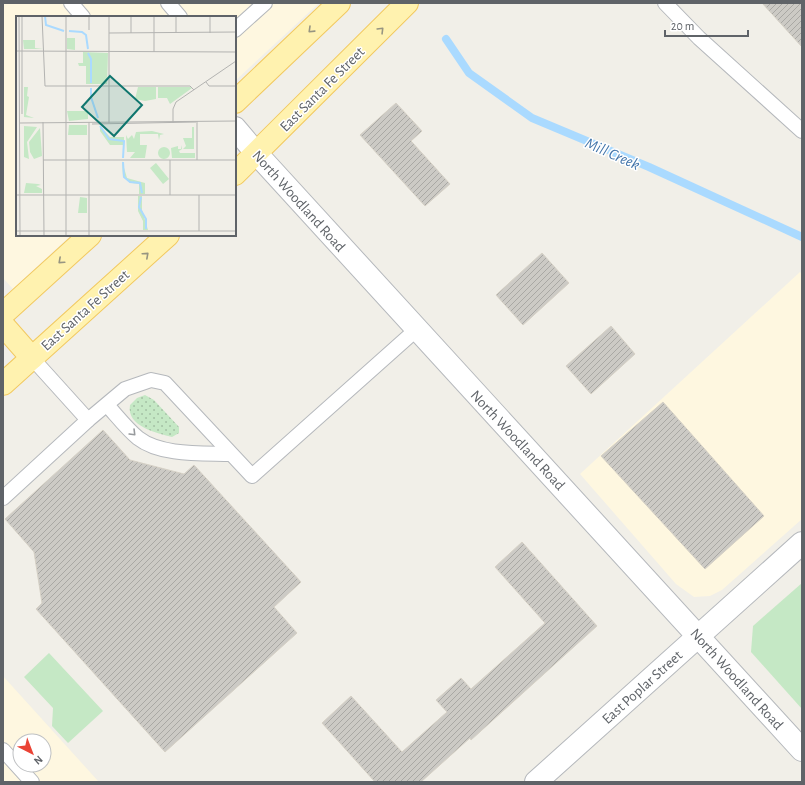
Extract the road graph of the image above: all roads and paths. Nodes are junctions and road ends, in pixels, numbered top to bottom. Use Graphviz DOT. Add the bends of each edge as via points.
graph roads {
  1 [pos="71,3"];
  2 [pos="168,3"];
  3 [pos="265,3"];
  4 [pos="339,3"];
  5 [pos="407,3"];
  6 [pos="665,3"];
  7 [pos="82,16"];
  8 [pos="179,16"];
  9 [pos="236,29"];
  10 [pos="236,101"];
  11 [pos="236,129"];
  12 [pos="802,131"];
  13 [pos="256,154"];
  14 [pos="236,173"];
  15 [pos="89,236"];
  16 [pos="167,236"];
  17 [pos="3,314"];
  18 [pos="3,325"];
  19 [pos="417,329"];
  20 [pos="32,358"];
  21 [pos="3,384"];
  22 [pos="107,405"];
  23 [pos="88,420"];
  24 [pos="230,454"];
  25 [pos="3,498"];
  26 [pos="802,543"];
  27 [pos="699,636"];
  28 [pos="3,750"];
  29 [pos="802,750"];
  30 [pos="32,782"];
  31 [pos="536,782"];
  1 -- 7 [label="lane"];
  2 -- 8 [label="lane"];
  3 -- 9 [label="lane"];
  4 -- 10 [label="main road, one-way"];
  13 -- 5 [label="main road, East Santa Fe Street, one-way"];
  6 -- 12 [label="lane" via="699,38"];
  11 -- 13 [label="street, North Woodland Road"];
  13 -- 14 [label="main road, East Santa Fe Street"];
  13 -- 19 [label="street, North Woodland Road"];
  15 -- 17 [label="main road, one-way"];
  20 -- 16 [label="main road, East Santa Fe Street, one-way"];
  18 -- 20 [label="main road"];
  19 -- 24 [label="lane" via="252,476"];
  19 -- 27 [label="street, North Woodland Road"];
  20 -- 21 [label="main road, East Santa Fe Street"];
  20 -- 23 [label="lane"];
  22 -- 23 [label="lane"];
  22 -- 24 [label="lane, one-way" via="139,439 153,446 176,452"];
  22 -- 24 [label="lane" via="125,388 151,380 165,384"];
  23 -- 25 [label="lane"];
  26 -- 27 [label="street, East Poplar Street"];
  27 -- 29 [label="street, North Woodland Road"];
  27 -- 31 [label="street, East Poplar Street"];
  28 -- 30 [label="lane"];
}
